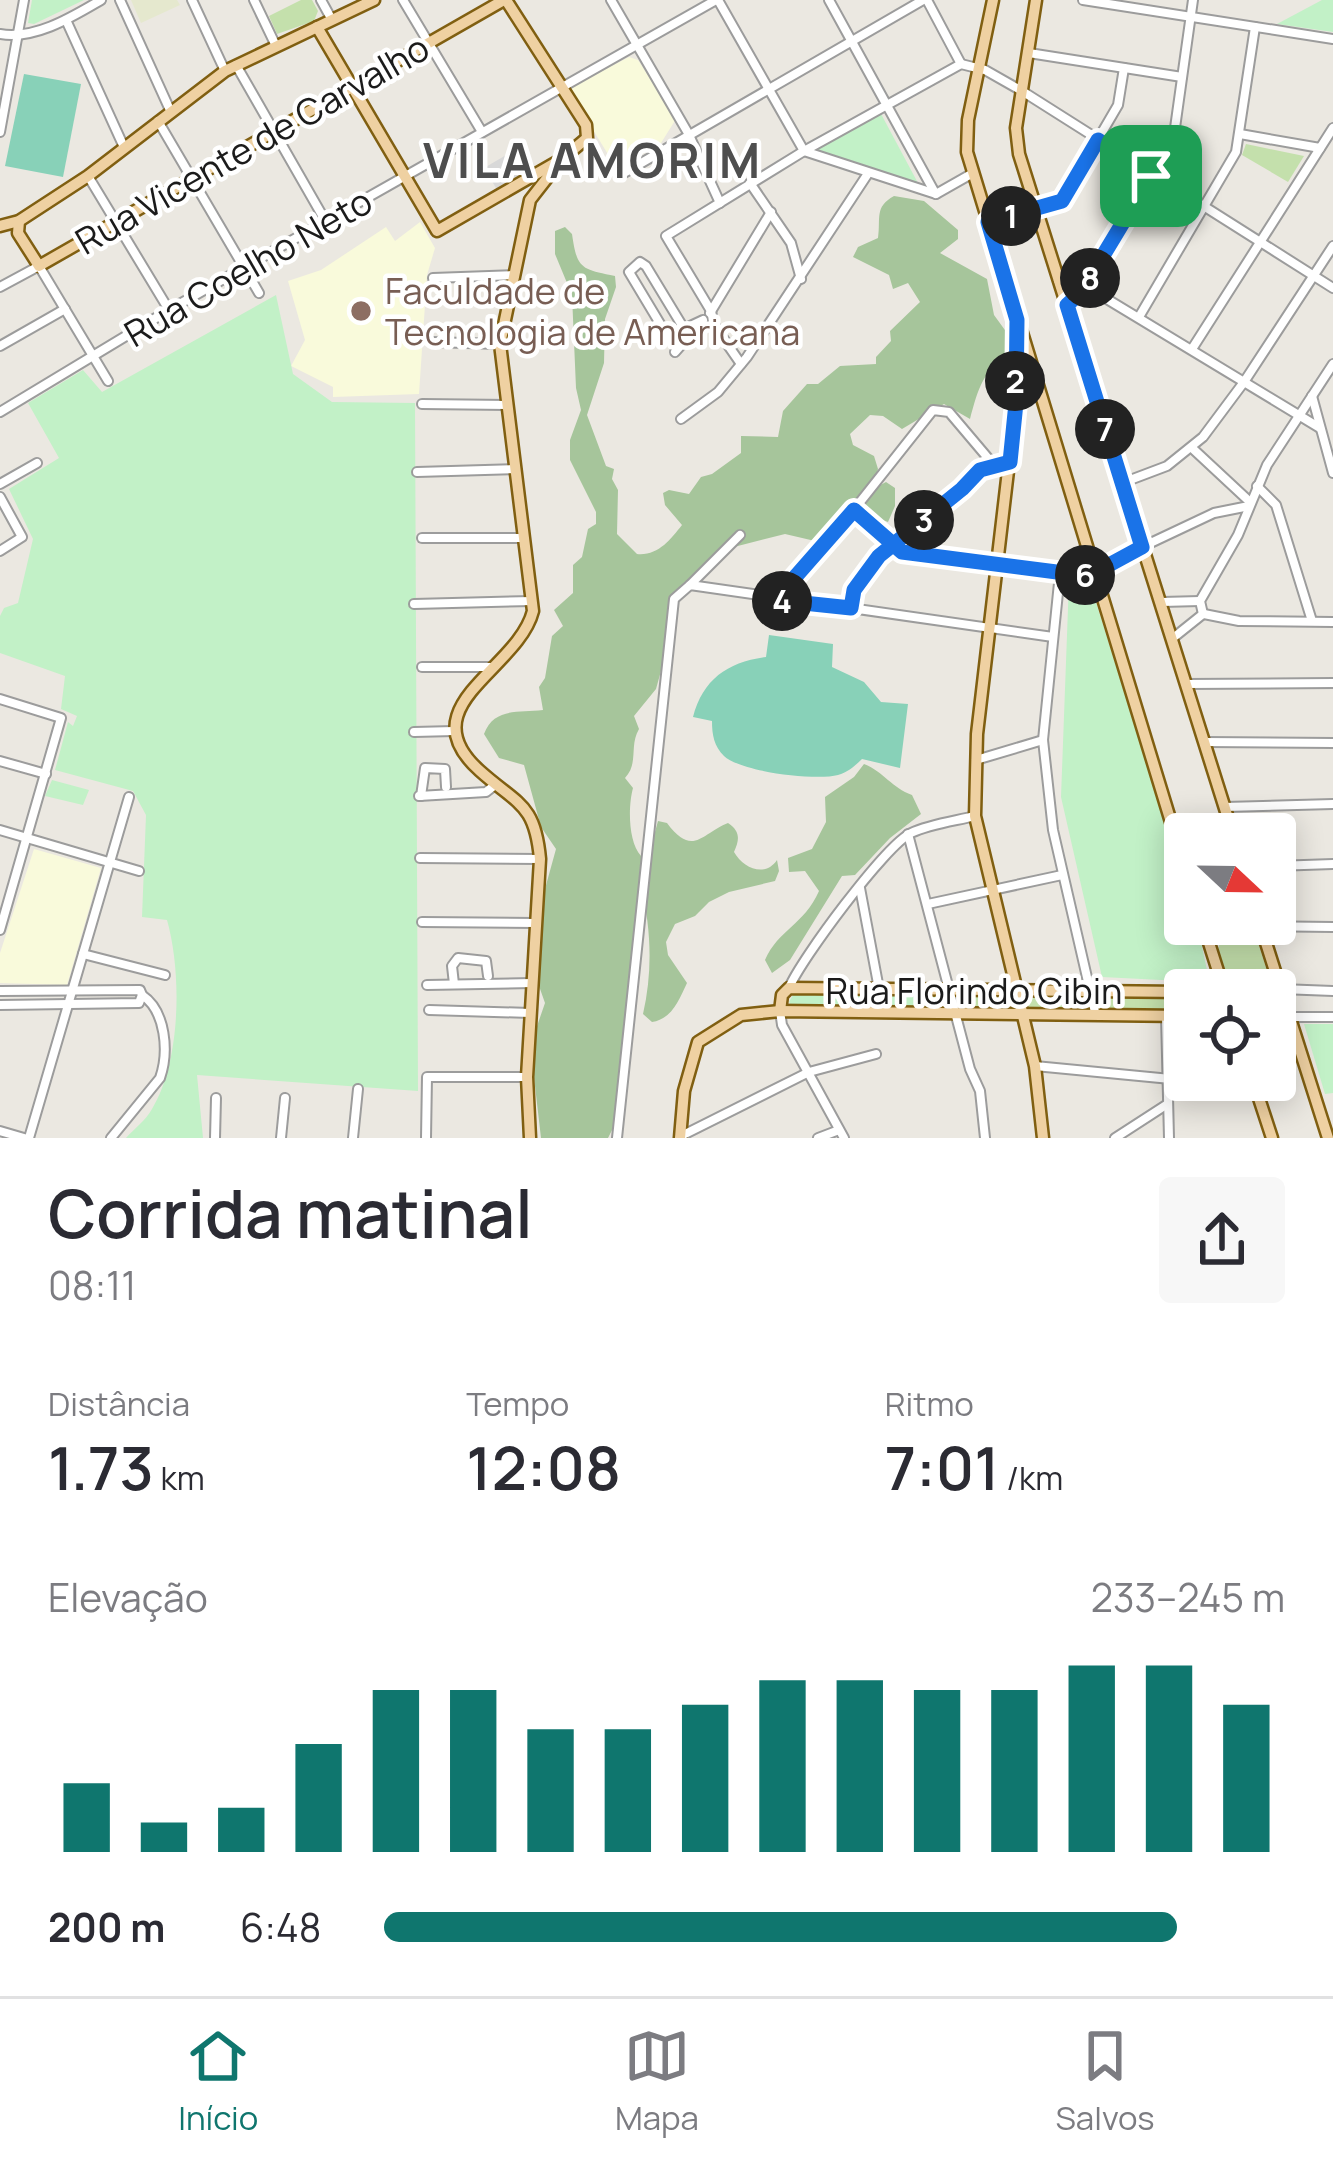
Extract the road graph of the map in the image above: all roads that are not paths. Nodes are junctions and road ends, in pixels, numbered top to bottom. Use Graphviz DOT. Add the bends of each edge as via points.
graph roads {
  1 [pos="24,0"];
  2 [pos="101,0"];
  3 [pos="120,0"];
  4 [pos="192,0"];
  5 [pos="254,0"];
  6 [pos="321,0"];
  7 [pos="374,0"];
  8 [pos="404,0"];
  9 [pos="505,0"];
  10 [pos="611,0"];
  11 [pos="717,0"];
  12 [pos="829,0"];
  13 [pos="925,0"];
  14 [pos="993,0"];
  15 [pos="1036,0"];
  16 [pos="1083,0"];
  17 [pos="1193,0"];
  18 [pos="1191,16"];
  19 [pos="66,20"];
  20 [pos="332,20"];
  21 [pos="317,27"];
  22 [pos="1255,27"];
  23 [pos="0,34"];
  24 [pos="16,37"];
  25 [pos="1333,38"];
  26 [pos="852,42"];
  27 [pos="428,43"];
  28 [pos="635,44"];
  29 [pos="276,46"];
  30 [pos="1029,53"];
  31 [pos="961,64"];
  32 [pos="231,68"];
  33 [pos="978,68"];
  34 [pos="1124,68"];
  35 [pos="1182,76"];
  36 [pos="350,86"];
  37 [pos="561,86"];
  38 [pos="769,88"];
  39 [pos="1022,91"];
  40 [pos="3,96"];
  41 [pos="888,106"];
  42 [pos="170,110"];
  43 [pos="157,119"];
  44 [pos="1333,128"];
  45 [pos="273,130"];
  46 [pos="0,132"];
  47 [pos="482,132"];
  48 [pos="688,133"];
  49 [pos="1240,134"];
  50 [pos="1098,140"];
  51 [pos="123,145"];
  52 [pos="1320,148"];
  53 [pos="804,151"];
  54 [pos="562,159"];
  55 [pos="624,173"];
  56 [pos="973,173"];
  57 [pos="867,175"];
  58 [pos="88,176"];
  59 [pos="1151,176"];
  60 [pos="191,178"];
  61 [pos="404,178"];
  62 [pos="750,183"];
  63 [pos="518,185"];
  64 [pos="936,194"];
  65 [pos="530,200"];
  66 [pos="720,203"];
  67 [pos="1037,208"];
  68 [pos="1204,208"];
  69 [pos="771,212"];
  70 [pos="115,222"];
  71 [pos="326,222"];
  72 [pos="988,222"];
  73 [pos="18,227"];
  74 [pos="0,228"];
  75 [pos="1261,242"];
  76 [pos="1333,246"];
  77 [pos="39,266"];
  78 [pos="245,268"];
  79 [pos="514,275"];
  80 [pos="1315,275"];
  81 [pos="433,278"];
  82 [pos="801,279"];
  83 [pos="1058,280"];
  84 [pos="0,287"];
  85 [pos="1086,287"];
  86 [pos="1333,287"];
  87 [pos="259,293"];
  88 [pos="1097,294"];
  89 [pos="1067,305"];
  90 [pos="65,309"];
  91 [pos="169,310"];
  92 [pos="711,311"];
  93 [pos="1139,317"];
  94 [pos="704,320"];
  95 [pos="1017,320"];
  96 [pos="683,327"];
  97 [pos="431,342"];
  98 [pos="500,344"];
  99 [pos="0,346"];
  100 [pos="1192,349"];
  101 [pos="675,352"];
  102 [pos="93,357"];
  103 [pos="741,364"];
  104 [pos="1333,364"];
  105 [pos="108,381"];
  106 [pos="1244,382"];
  107 [pos="1312,395"];
  108 [pos="1042,399"];
  109 [pos="1016,403"];
  110 [pos="422,404"];
  111 [pos="509,405"];
  112 [pos="0,412"];
  113 [pos="1300,416"];
  114 [pos="681,419"];
  115 [pos="1320,428"];
  116 [pos="1192,448"];
  117 [pos="1010,462"];
  118 [pos="37,463"];
  119 [pos="993,464"];
  120 [pos="517,469"];
  121 [pos="416,472"];
  122 [pos="1333,473"];
  123 [pos="1122,483"];
  124 [pos="0,484"];
  125 [pos="1258,486"];
  126 [pos="0,497"];
  127 [pos="1249,504"];
  128 [pos="854,510"];
  129 [pos="740,535"];
  130 [pos="422,538"];
  131 [pos="526,538"];
  132 [pos="894,544"];
  133 [pos="1142,547"];
  134 [pos="0,551"];
  135 [pos="998,564"];
  136 [pos="1096,572"];
  137 [pos="1060,573"];
  138 [pos="686,588"];
  139 [pos="775,600"];
  140 [pos="532,601"];
  141 [pos="1199,601"];
  142 [pos="1162,602"];
  143 [pos="414,604"];
  144 [pos="851,608"];
  145 [pos="1203,614"];
  146 [pos="1312,621"];
  147 [pos="1333,622"];
  148 [pos="988,628"];
  149 [pos="1053,637"];
  150 [pos="1173,638"];
  151 [pos="422,667"];
  152 [pos="494,667"];
  153 [pos="1333,683"];
  154 [pos="1186,684"];
  155 [pos="0,699"];
  156 [pos="454,731"];
  157 [pos="413,732"];
  158 [pos="1042,740"];
  159 [pos="1204,742"];
  160 [pos="1333,743"];
  161 [pos="976,760"];
  162 [pos="0,761"];
  163 [pos="46,774"];
  164 [pos="497,784"];
  165 [pos="446,787"];
  166 [pos="129,797"];
  167 [pos="1333,804"];
  168 [pos="1225,807"];
  169 [pos="1168,813"];
  170 [pos="1227,813"];
  171 [pos="975,816"];
  172 [pos="0,830"];
  173 [pos="908,834"];
  174 [pos="27,839"];
  175 [pos="420,858"];
  176 [pos="540,859"];
  177 [pos="109,863"];
  178 [pos="1333,864"];
  179 [pos="1296,865"];
  180 [pos="139,872"];
  181 [pos="1062,875"];
  182 [pos="860,886"];
  183 [pos="992,889"];
  184 [pos="928,904"];
  185 [pos="422,922"];
  186 [pos="535,923"];
  187 [pos="1296,926"];
  188 [pos="1333,927"];
  189 [pos="0,930"];
  190 [pos="83,954"];
  191 [pos="165,976"];
  192 [pos="488,976"];
  193 [pos="532,983"];
  194 [pos="454,984"];
  195 [pos="427,985"];
  196 [pos="788,988"];
  197 [pos="879,989"];
  198 [pos="1016,989"];
  199 [pos="949,990"];
  200 [pos="1091,990"];
  201 [pos="1296,990"];
  202 [pos="1333,991"];
  203 [pos="0,992"];
  204 [pos="1164,992"];
  205 [pos="71,997"];
  206 [pos="0,1005"];
  207 [pos="428,1010"];
  208 [pos="780,1011"];
  209 [pos="955,1012"];
  210 [pos="1095,1012"];
  211 [pos="530,1013"];
  212 [pos="1022,1013"];
  213 [pos="1164,1015"];
  214 [pos="1296,1017"];
  215 [pos="1333,1017"];
  216 [pos="1296,1035"];
  217 [pos="876,1054"];
  218 [pos="1035,1066"];
  219 [pos="809,1072"];
  220 [pos="527,1078"];
  221 [pos="1164,1080"];
  222 [pos="358,1089"];
  223 [pos="216,1098"];
  224 [pos="285,1098"];
  225 [pos="1167,1101"];
  226 [pos="1260,1101"];
  227 [pos="1167,1104"];
  228 [pos="1328,1120"];
  229 [pos="0,1131"];
  230 [pos="842,1134"];
  231 [pos="681,1137"];
  232 [pos="1270,1137"];
  233 [pos="27,1138"];
  234 [pos="112,1138"];
  235 [pos="215,1138"];
  236 [pos="281,1138"];
  237 [pos="352,1138"];
  238 [pos="426,1138"];
  239 [pos="530,1138"];
  240 [pos="617,1138"];
  241 [pos="818,1138"];
  242 [pos="986,1138"];
  243 [pos="1043,1138"];
  244 [pos="1115,1138"];
  245 [pos="1169,1138"];
  246 [pos="1328,1138"];
  1 -- 24 [label="street"];
  2 -- 19 [label="street"];
  3 -- 42 [label="street"];
  4 -- 32 [label="street"];
  5 -- 29 [label="street"];
  6 -- 20 [label="street"];
  7 -- 20 [label="main road"];
  8 -- 27 [label="street"];
  9 -- 27 [label="main road, Rua Vicente de Carvalho"];
  9 -- 37 [label="main road"];
  10 -- 28 [label="street"];
  11 -- 28 [label="street, Rua Coelho Neto"];
  11 -- 38 [label="street"];
  12 -- 26 [label="street"];
  13 -- 26 [label="street"];
  13 -- 31 [label="street"];
  14 -- 33 [label="main road"];
  15 -- 30 [label="main road"];
  16 -- 18 [label="street"];
  17 -- 18 [label="street"];
  18 -- 22 [label="street"];
  18 -- 35 [label="street"];
  19 -- 24 [label="street"];
  19 -- 51 [label="street"];
  20 -- 21 [label="main road"];
  21 -- 29 [label="main road"];
  21 -- 36 [label="main road"];
  22 -- 25 [label="street"];
  22 -- 49 [label="street"];
  23 -- 24 [label="street"];
  24 -- 40 [label="street"];
  26 -- 38 [label="street"];
  26 -- 41 [label="street"];
  27 -- 36 [label="main road, Rua Vicente de Carvalho"];
  27 -- 47 [label="street"];
  28 -- 37 [label="street, Rua Coelho Neto"];
  28 -- 48 [label="street"];
  29 -- 32 [label="main road"];
  30 -- 34 [label="street"];
  30 -- 39 [label="main road"];
  31 -- 33 [label="street"];
  31 -- 41 [label="street"];
  32 -- 42 [label="main road"];
  32 -- 45 [label="street"];
  33 -- 39 [label="street"];
  33 -- 56 [label="main road" via="966,137"];
  34 -- 35 [label="street"];
  34 -- 50 [label="street" via="1118,106"];
  35 -- 59 [label="street" via="1174,135"];
  36 -- 45 [label="main road, Rua Vicente de Carvalho"];
  36 -- 61 [label="main road"];
  37 -- 47 [label="street, Rua Coelho Neto"];
  37 -- 54 [label="main road" via="588,134"];
  38 -- 48 [label="street"];
  38 -- 53 [label="street"];
  39 -- 50 [label="street"];
  39 -- 67 [label="main road" via="1017,141"];
  40 -- 46 [label="street"];
  41 -- 53 [label="street"];
  41 -- 64 [label="street"];
  42 -- 43 [label="main road"];
  43 -- 51 [label="main road"];
  43 -- 60 [label="street"];
  44 -- 52 [label="street"];
  45 -- 60 [label="main road, Rua Vicente de Carvalho"];
  45 -- 71 [label="street"];
  47 -- 61 [label="street, Rua Coelho Neto"];
  48 -- 55 [label="street"];
  48 -- 66 [label="street"];
  49 -- 52 [label="street"];
  49 -- 68 [label="street"];
  50 -- 59 [label="street"];
  50 -- 67 [label="street" via="1062,201"];
  51 -- 58 [label="main road"];
  52 -- 75 [label="street"];
  53 -- 57 [label="street"];
  53 -- 62 [label="street"];
  54 -- 63 [label="main road"];
  54 -- 65 [label="main road"];
  56 -- 64 [label="street"];
  56 -- 72 [label="main road"];
  57 -- 64 [label="street"];
  57 -- 82 [label="street"];
  58 -- 70 [label="street"];
  58 -- 73 [label="main road"];
  59 -- 68 [label="street"];
  59 -- 85 [label="street"];
  60 -- 70 [label="main road, Rua Vicente de Carvalho"];
  60 -- 78 [label="street"];
  61 -- 63 [label="main road" via="437,231"];
  61 -- 71 [label="street, Rua Coelho Neto"];
  62 -- 66 [label="street"];
  62 -- 69 [label="street"];
  63 -- 65 [label="main road"];
  65 -- 79 [label="main road"];
  66 -- 92 [label="street" via="666,236"];
  67 -- 72 [label="street"];
  67 -- 83 [label="main road"];
  68 -- 75 [label="street"];
  68 -- 93 [label="street"];
  69 -- 82 [label="street"];
  69 -- 92 [label="street"];
  70 -- 77 [label="main road, Rua Vicente de Carvalho"];
  70 -- 91 [label="street"];
  71 -- 78 [label="street, Rua Coelho Neto"];
  72 -- 95 [label="main road"];
  73 -- 74 [label="main road"];
  73 -- 77 [label="main road"];
  75 -- 80 [label="street"];
  75 -- 100 [label="street"];
  76 -- 80 [label="street"];
  77 -- 84 [label="street, Rua Vicente de Carvalho"];
  77 -- 90 [label="street"];
  78 -- 87 [label="street"];
  78 -- 91 [label="street, Rua Coelho Neto"];
  79 -- 81 [label="street"];
  79 -- 98 [label="main road"];
  80 -- 86 [label="street"];
  80 -- 106 [label="street"];
  82 -- 103 [label="street"];
  83 -- 85 [label="street"];
  83 -- 89 [label="main road"];
  85 -- 88 [label="street"];
  88 -- 89 [label="street"];
  88 -- 93 [label="street"];
  89 -- 123 [label="main road"];
  90 -- 99 [label="street"];
  90 -- 102 [label="street"];
  91 -- 102 [label="street, Rua Coelho Neto"];
  92 -- 94 [label="street"];
  92 -- 103 [label="street"];
  93 -- 100 [label="street"];
  94 -- 96 [label="street"];
  94 -- 101 [label="street"];
  95 -- 108 [label="main road"];
  95 -- 109 [label="main road"];
  96 -- 96 [label="street" via="646,266 631,268 665,332"];
  97 -- 98 [label="street"];
  98 -- 111 [label="main road"];
  100 -- 106 [label="street"];
  102 -- 105 [label="street"];
  102 -- 112 [label="street, Rua Coelho Neto"];
  103 -- 114 [label="street"];
  104 -- 107 [label="street"];
  106 -- 113 [label="street"];
  106 -- 116 [label="street"];
  107 -- 113 [label="street"];
  107 -- 115 [label="street"];
  108 -- 109 [label="main road" via="1030,392"];
  108 -- 136 [label="main road"];
  109 -- 117 [label="main road"];
  110 -- 111 [label="street"];
  111 -- 120 [label="main road"];
  113 -- 115 [label="street"];
  113 -- 125 [label="street"];
  115 -- 122 [label="street"];
  116 -- 123 [label="street"];
  116 -- 127 [label="street"];
  117 -- 119 [label="street"];
  117 -- 135 [label="main road"];
  118 -- 124 [label="street"];
  119 -- 128 [label="street" via="950,412 933,410"];
  119 -- 132 [label="street"];
  120 -- 121 [label="street"];
  120 -- 131 [label="main road"];
  123 -- 133 [label="main road"];
  125 -- 127 [label="street"];
  125 -- 146 [label="street" via="1276,505"];
  126 -- 134 [label="street" via="22,537"];
  127 -- 133 [label="street"];
  127 -- 141 [label="street"];
  128 -- 132 [label="street"];
  128 -- 139 [label="street"];
  129 -- 138 [label="street"];
  130 -- 131 [label="street"];
  131 -- 140 [label="main road"];
  132 -- 135 [label="street" via="902,552"];
  132 -- 144 [label="street" via="862,574"];
  133 -- 136 [label="main road"];
  133 -- 142 [label="main road"];
  135 -- 137 [label="main road"];
  135 -- 148 [label="main road"];
  136 -- 137 [label="main road"];
  136 -- 169 [label="main road"];
  137 -- 149 [label="street"];
  138 -- 139 [label="street"];
  138 -- 240 [label="street" via="674,598"];
  139 -- 144 [label="street"];
  140 -- 143 [label="street"];
  140 -- 152 [label="main road" via="529,628"];
  141 -- 142 [label="street"];
  141 -- 145 [label="street"];
  142 -- 150 [label="main road"];
  144 -- 148 [label="street"];
  145 -- 146 [label="street"];
  145 -- 150 [label="street"];
  146 -- 147 [label="street"];
  148 -- 149 [label="street"];
  148 -- 161 [label="main road"];
  149 -- 158 [label="street"];
  150 -- 154 [label="main road"];
  151 -- 152 [label="street"];
  152 -- 156 [label="main road" via="458,708"];
  153 -- 154 [label="street"];
  154 -- 159 [label="main road"];
  155 -- 163 [label="street" via="61,718"];
  156 -- 157 [label="street"];
  156 -- 164 [label="main road" via="467,758"];
  158 -- 161 [label="street"];
  158 -- 181 [label="street"];
  159 -- 160 [label="street"];
  159 -- 168 [label="main road"];
  161 -- 171 [label="main road"];
  162 -- 163 [label="street"];
  163 -- 174 [label="street"];
  164 -- 165 [label="street" via="485,792 420,796 425,768 445,769"];
  164 -- 176 [label="main road" via="532,815"];
  166 -- 177 [label="street"];
  167 -- 168 [label="street"];
  168 -- 170 [label="main road"];
  171 -- 173 [label="street"];
  171 -- 183 [label="main road"];
  172 -- 174 [label="street"];
  173 -- 182 [label="street"];
  173 -- 184 [label="street"];
  174 -- 177 [label="street"];
  174 -- 189 [label="street"];
  175 -- 176 [label="street"];
  176 -- 186 [label="main road"];
  177 -- 180 [label="street"];
  177 -- 190 [label="street"];
  178 -- 179 [label="street"];
  181 -- 183 [label="street"];
  181 -- 200 [label="street"];
  182 -- 196 [label="street"];
  182 -- 197 [label="street"];
  183 -- 184 [label="street"];
  183 -- 198 [label="main road"];
  184 -- 199 [label="street"];
  185 -- 186 [label="street"];
  186 -- 193 [label="main road"];
  187 -- 188 [label="street"];
  190 -- 191 [label="street"];
  190 -- 205 [label="street"];
  192 -- 194 [label="street" via="486,961 458,958"];
  193 -- 194 [label="street"];
  193 -- 211 [label="main road"];
  194 -- 195 [label="street"];
  196 -- 197 [label="main road, Rua Florindo Cibin"];
  196 -- 208 [label="main road, Rua Florindo Cibin"];
  197 -- 199 [label="main road, Rua Florindo Cibin"];
  198 -- 199 [label="main road, Rua Florindo Cibin"];
  198 -- 200 [label="main road, Rua Florindo Cibin"];
  198 -- 212 [label="main road"];
  199 -- 209 [label="street"];
  200 -- 204 [label="main road, Rua Florindo Cibin"];
  200 -- 210 [label="street"];
  201 -- 202 [label="street"];
  203 -- 205 [label="street"];
  205 -- 206 [label="street"];
  205 -- 233 [label="street"];
  205 -- 234 [label="street" via="141,993 160,1015 160,1078"];
  207 -- 211 [label="street"];
  208 -- 209 [label="main road, Rua Florindo Cibin"];
  208 -- 219 [label="street"];
  208 -- 231 [label="main road, Rua Florindo Cibin" via="741,1015 698,1042"];
  209 -- 212 [label="main road, Rua Florindo Cibin"];
  209 -- 242 [label="street"];
  210 -- 212 [label="main road, Rua Florindo Cibin"];
  210 -- 213 [label="main road, Rua Florindo Cibin"];
  211 -- 220 [label="main road"];
  212 -- 218 [label="main road"];
  214 -- 215 [label="street"];
  216 -- 228 [label="main road"];
  217 -- 219 [label="street"];
  218 -- 221 [label="street"];
  218 -- 243 [label="main road"];
  219 -- 230 [label="street"];
  219 -- 231 [label="street"];
  220 -- 238 [label="street" via="427,1077"];
  220 -- 239 [label="main road"];
  222 -- 237 [label="street"];
  223 -- 235 [label="street"];
  224 -- 236 [label="street"];
  225 -- 227 [label="street"];
  226 -- 232 [label="main road"];
  227 -- 244 [label="street"];
  227 -- 245 [label="street"];
  228 -- 246 [label="main road"];
  229 -- 233 [label="street"];
  230 -- 241 [label="street"];
}
